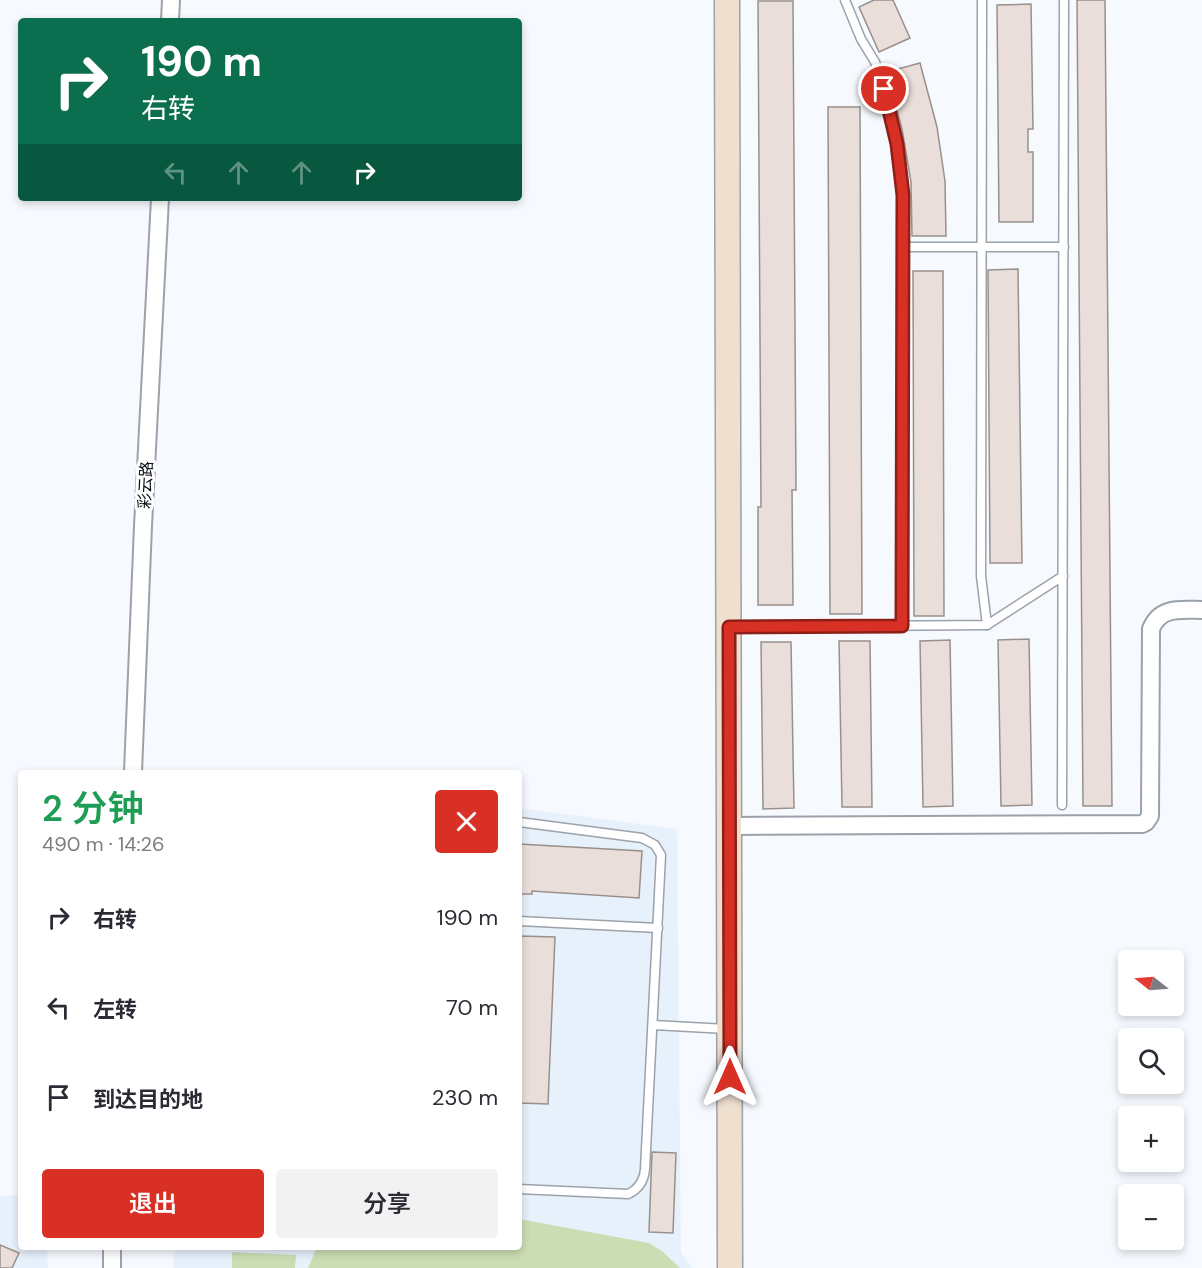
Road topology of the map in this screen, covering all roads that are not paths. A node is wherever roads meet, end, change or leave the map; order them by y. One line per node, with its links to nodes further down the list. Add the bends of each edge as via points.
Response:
1 (171, 0): 6 (street)
2 (727, 0): 15 (street)
3 (845, 0): 8 (lane, via 875,62 891,116 901,169)
4 (982, 0): 9 (lane)
5 (1064, 0): 10 (lane)
6 (170, 18)
7 (160, 201): 16 (street, 彩云路)
8 (903, 247): 9 (lane); 14 (lane)
9 (981, 247): 10 (lane); 13 (lane, via 981,576)
10 (1064, 247): 11 (lane)
11 (1063, 576): 13 (lane); 17 (lane)
12 (1202, 610): 19 (street, via 1167,612 1156,619 1151,629 1150,816 1142,824)
13 (987, 625): 14 (lane)
14 (902, 626): 15 (lane)
15 (729, 627): 19 (street)
16 (133, 770)
17 (1062, 805)
18 (522, 822): 21 (lane, via 642,838 655,845 661,855)
19 (729, 826): 23 (street)
20 (522, 921): 21 (lane)
21 (658, 928): 22 (lane)
22 (653, 1024): 23 (lane); 24 (lane, via 645,1170 639,1187 628,1194)
23 (730, 1029): 27 (street)
24 (522, 1189)
25 (112, 1250): 26 (street)
26 (112, 1268)
27 (730, 1268)

